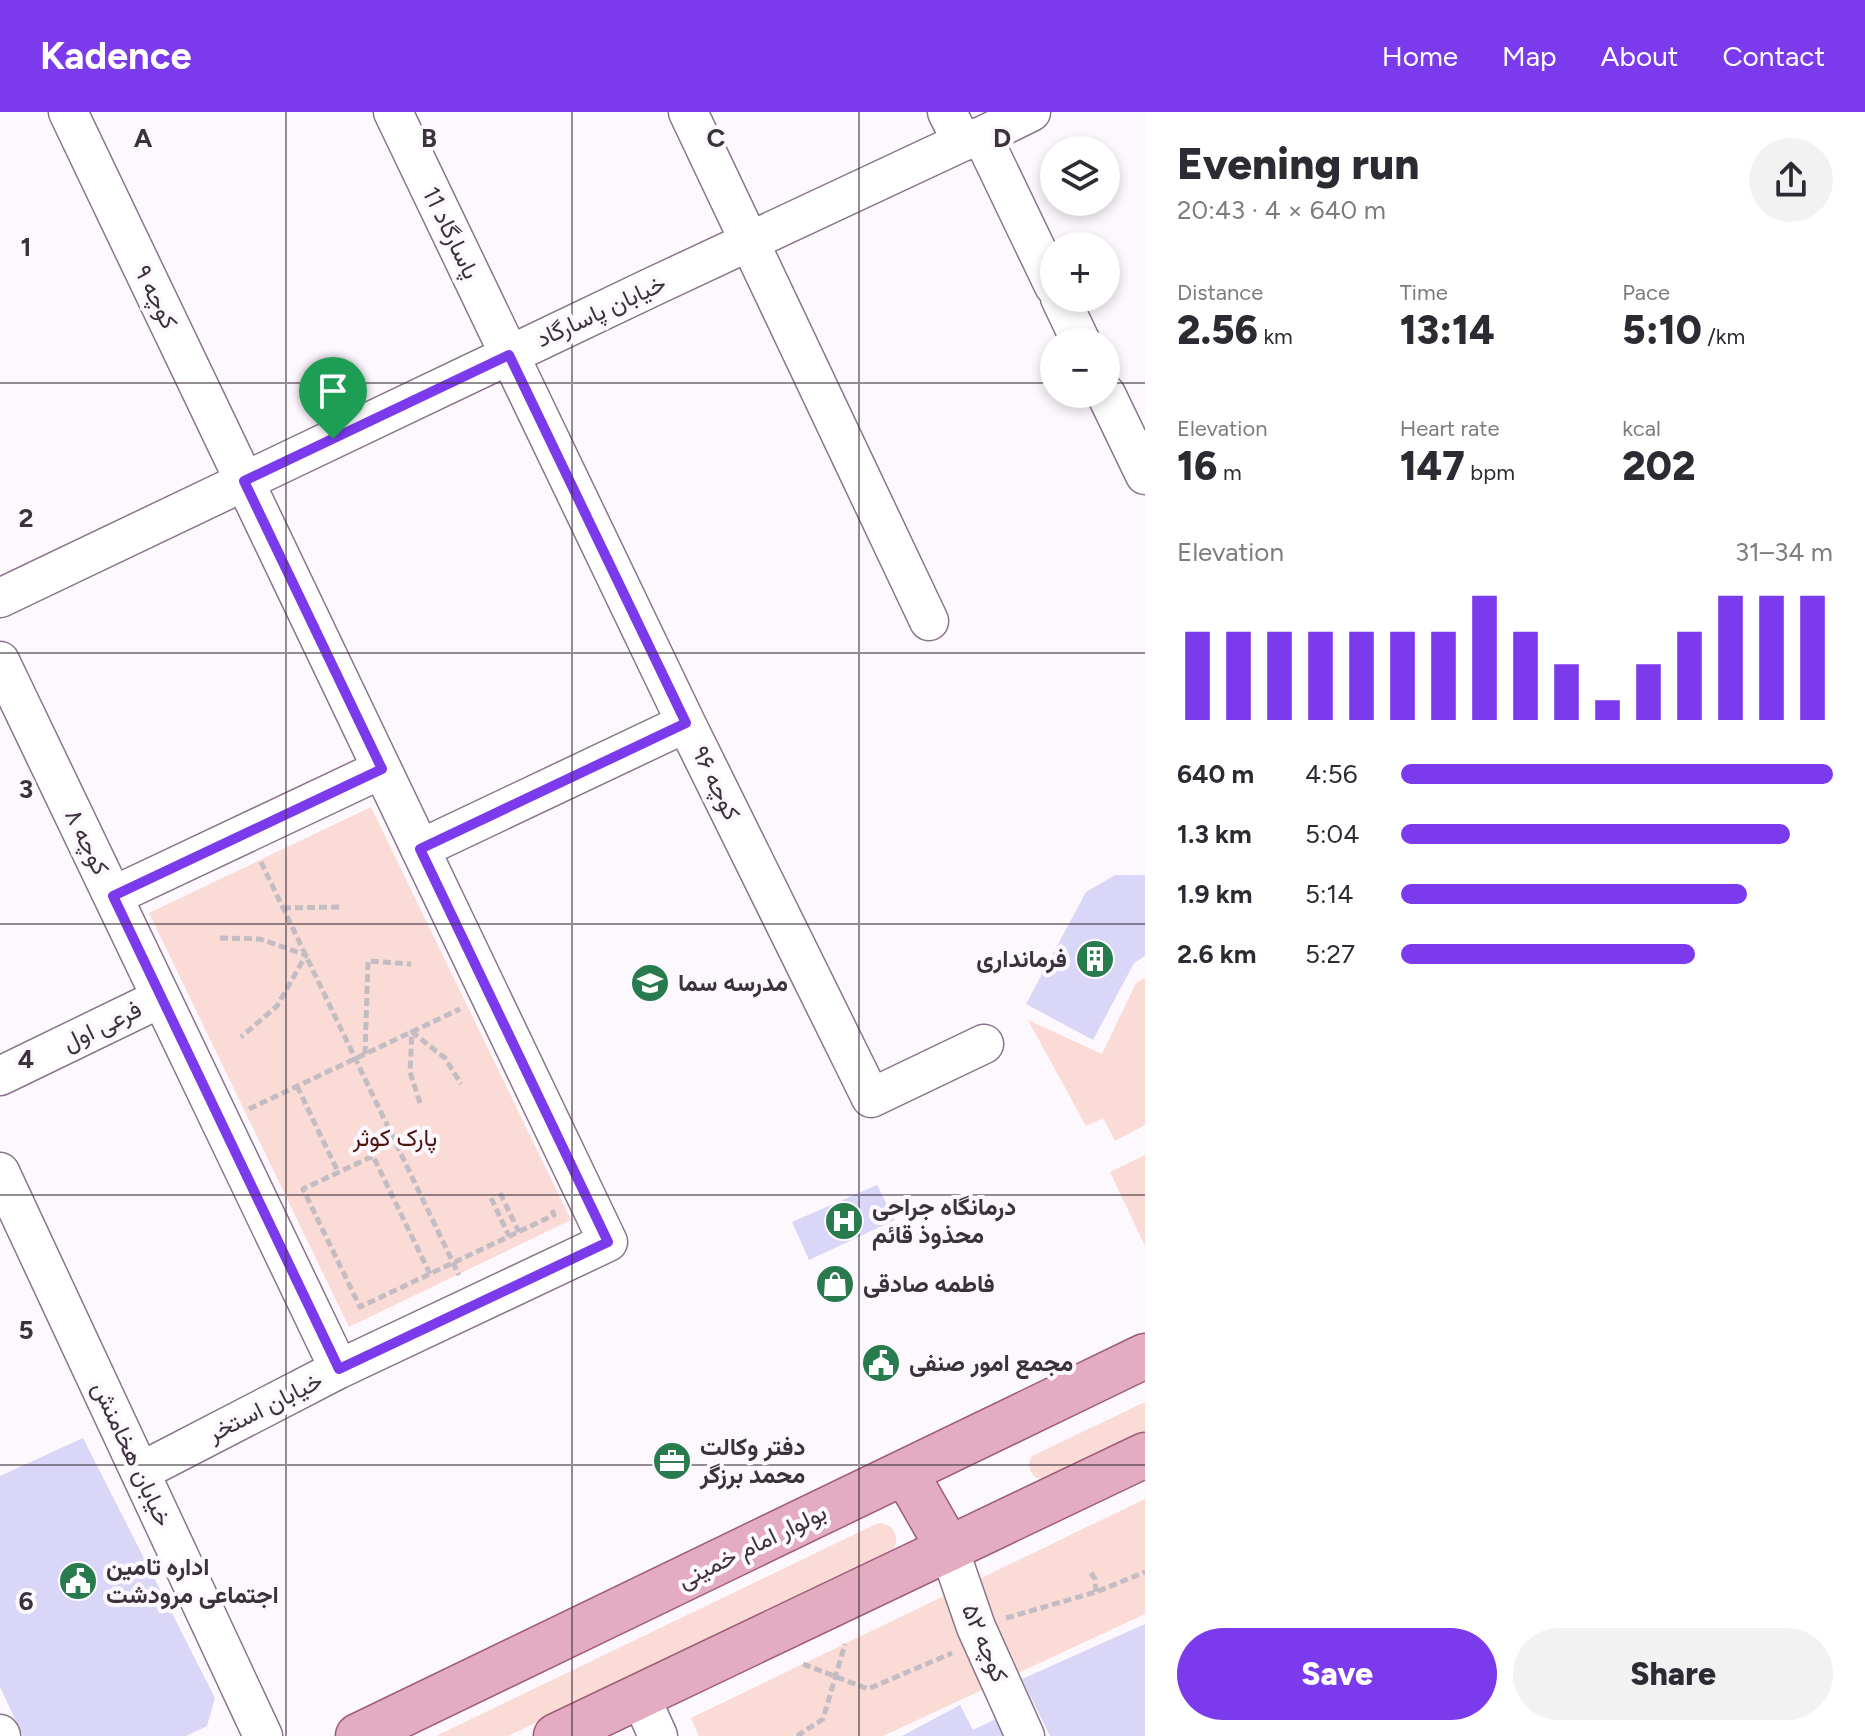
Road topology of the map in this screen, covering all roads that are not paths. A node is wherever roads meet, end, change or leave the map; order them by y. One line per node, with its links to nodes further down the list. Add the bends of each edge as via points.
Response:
1 (68, 112): 11 (street, کوچه ۹)
2 (393, 112): 8 (street, پاسارگاد 11)
3 (688, 112): 6 (street)
4 (1031, 112): 5 (street, خیابان پاسارگاد)
5 (964, 130): 6 (street, خیابان پاسارگاد); 7 (street)
6 (749, 242): 8 (street, خیابان پاسارگاد); 13 (street)
7 (1040, 262)
8 (509, 355): 11 (street, خیابان پاسارگاد); 15 (street, کوچه ۹۶)
9 (1113, 408): 10 (street)
10 (1145, 475)
11 (244, 481): 12 (street, خیابان پاسارگاد); 16 (street, کوچه ۹)
12 (0, 598)
13 (929, 621)
14 (0, 661): 18 (street, کوچه ۸)
15 (686, 723): 17 (street); 20 (street, کوچه ۹۶, via 871,1098)
16 (382, 769): 17 (street, کوچه ۹); 18 (street)
17 (420, 849): 23 (street, کوچه ۹)
18 (113, 896): 19 (street, کوچه ۸)
19 (161, 998): 21 (street, فرعی اول); 25 (street, کوچه ۸)
20 (984, 1044)
21 (0, 1076)
22 (0, 1172): 27 (street, خیابان هخامنش)
23 (608, 1242): 25 (street, خیابان استخر)
24 (1145, 1356): 28 (main road, بولوار امام خمینی)
25 (339, 1369): 27 (street, خیابان استخر)
26 (1145, 1455): 29 (main road)
27 (140, 1472): 32 (street, خیابان هخامنش)
28 (905, 1472): 29 (main road); 31 (main road, بولوار امام خمینی)
29 (949, 1549): 30 (main road); 35 (street, کوچه ۵۲, via 979,1634)
30 (640, 1696): 33 (main road); 34 (street)
31 (362, 1735)
32 (263, 1736)
33 (556, 1736)
34 (658, 1736)
35 (1025, 1736)

